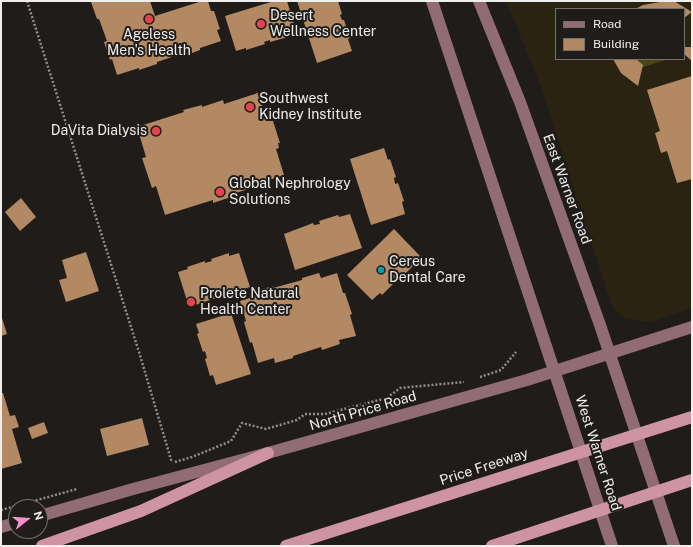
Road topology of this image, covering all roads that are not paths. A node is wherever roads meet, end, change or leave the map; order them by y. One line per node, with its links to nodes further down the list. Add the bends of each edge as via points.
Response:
1 (432, 1): 5 (main road)
2 (479, 1): 4 (main road, East Warner Road, via 520,102)
3 (692, 327): 4 (main road, North Price Road)
4 (610, 354): 5 (main road, North Price Road); 14 (main road, East Warner Road)
5 (555, 370): 7 (main road, North Price Road, via 528,380); 13 (main road, West Warner Road)
6 (692, 417): 11 (highway, Price Freeway)
7 (268, 453): 9 (main road, North Price Road); 10 (highway, via 141,510)
8 (692, 480): 12 (highway)
9 (48, 514)
10 (42, 546)
11 (286, 546)
12 (492, 546)
13 (612, 546)
14 (674, 546)

